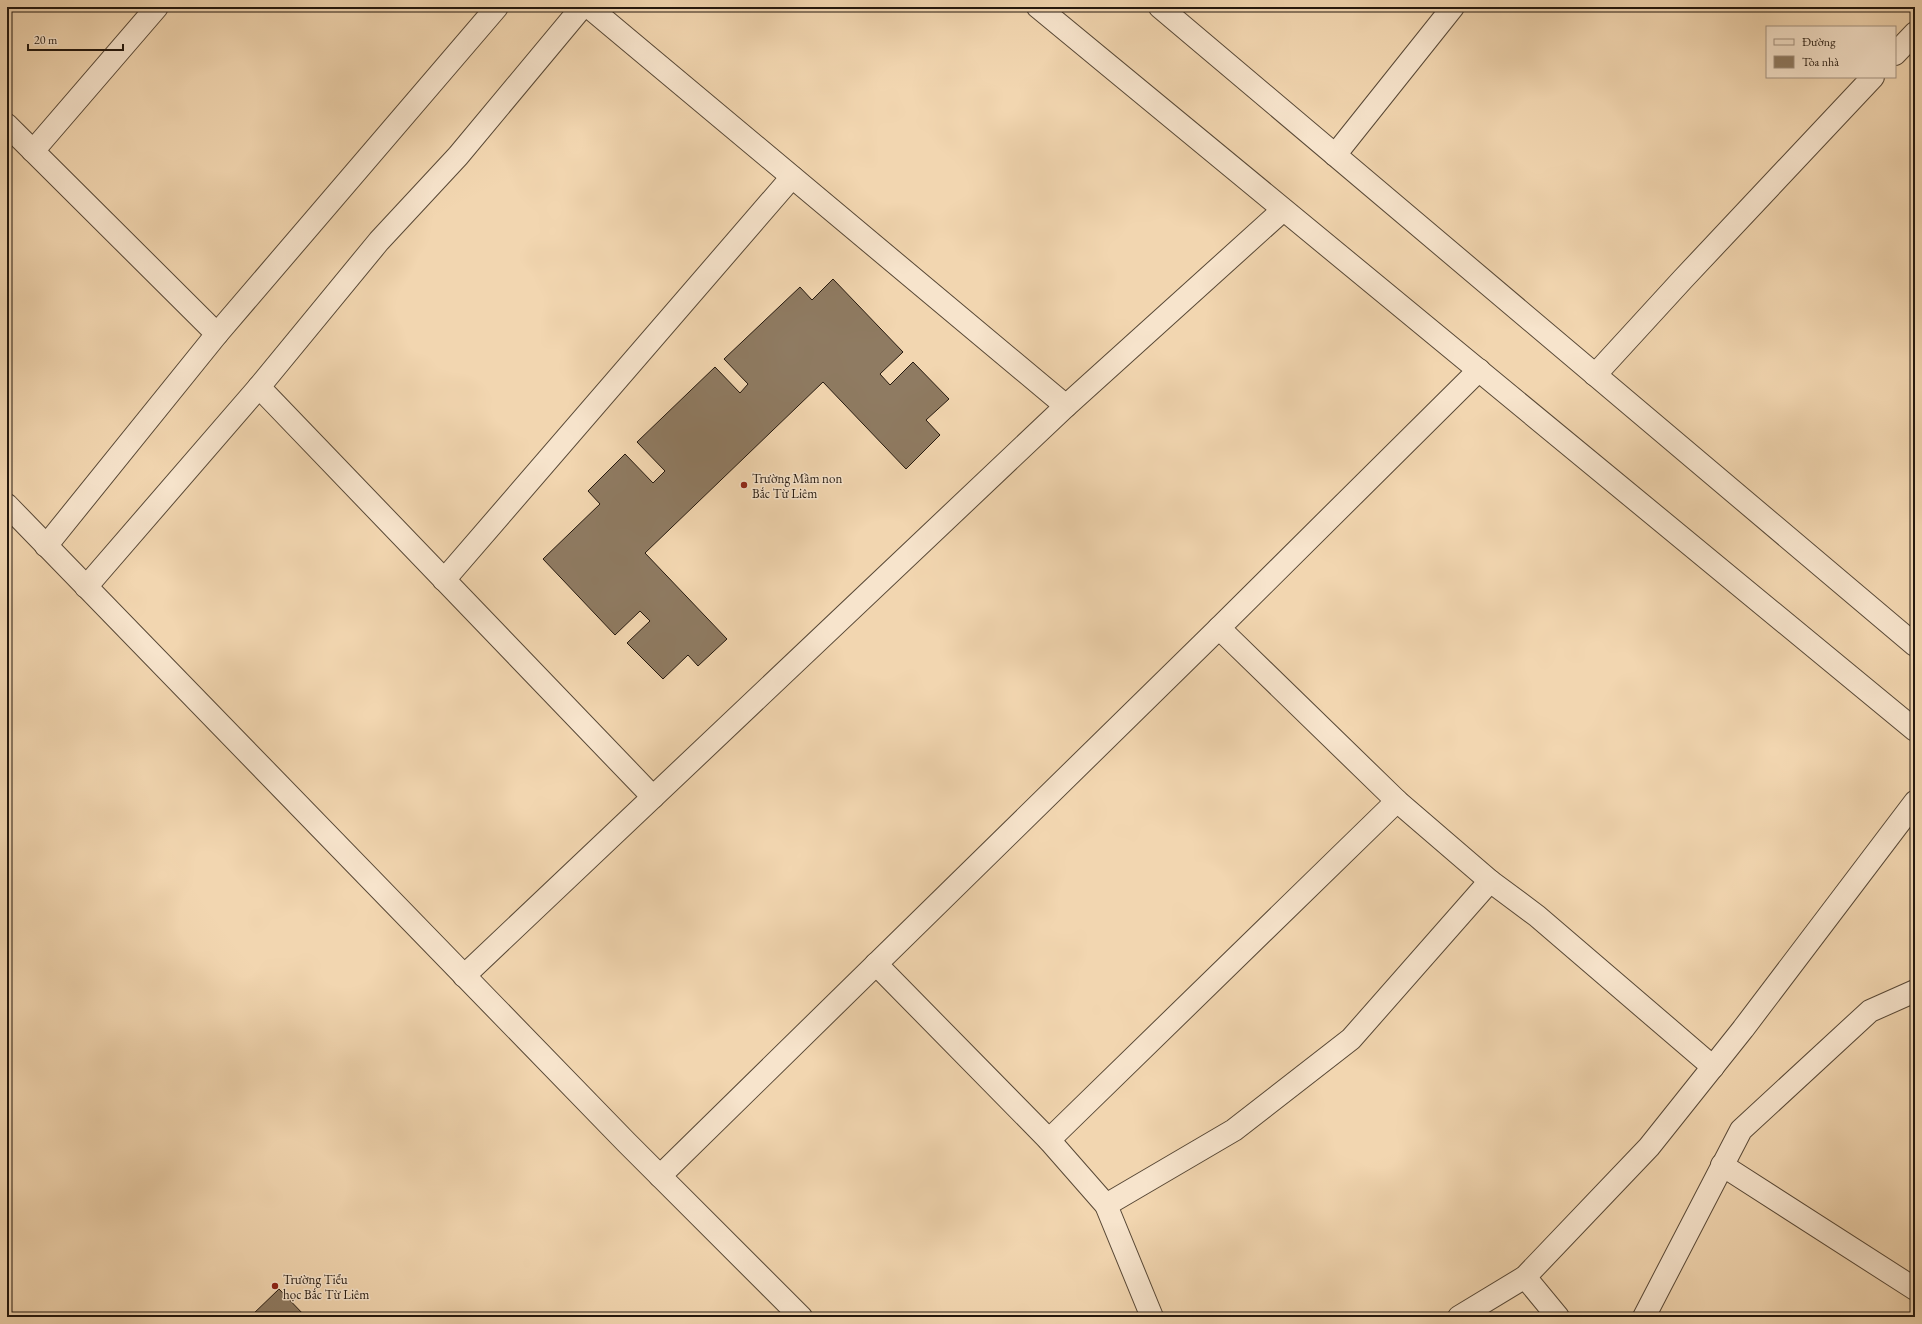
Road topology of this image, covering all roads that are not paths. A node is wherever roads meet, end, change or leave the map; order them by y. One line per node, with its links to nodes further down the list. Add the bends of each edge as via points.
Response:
1 (157, 7): 12 (street)
2 (497, 7): 16 (street)
3 (582, 7): 19 (street, via 458,156 379,241)
4 (589, 7): 14 (street)
5 (1038, 7): 15 (street)
6 (1160, 7): 13 (street)
7 (1453, 7): 13 (street)
8 (1915, 33): 9 (street)
9 (1896, 53)
10 (1872, 78): 18 (street)
11 (7, 125): 12 (street)
12 (33, 151): 16 (street)
13 (1335, 155): 18 (street)
14 (792, 177): 20 (street); 23 (street)
15 (1283, 210): 17 (street); 20 (street)
16 (217, 334): 22 (street)
17 (1478, 370): 25 (street); 27 (street)
18 (1595, 375): 26 (street)
19 (259, 387): 23 (street); 24 (street)
20 (1066, 406): 28 (street)
21 (7, 505): 22 (street)
22 (46, 546): 24 (street)
23 (444, 580): 28 (street)
24 (86, 587): 33 (street)
25 (1219, 628): 29 (street); 32 (street)
26 (1915, 645)
27 (1915, 730)
28 (653, 797): 33 (street)
29 (1397, 800): 31 (street); 36 (street)
30 (1915, 802): 35 (street)
31 (1490, 881): 35 (street, via 1537,916); 39 (street, via 1351,1039 1234,1130)
32 (876, 964): 36 (street); 38 (street)
33 (464, 976): 38 (street)
34 (1915, 991): 37 (street, via 1870,1011 1741,1130)
35 (1713, 1067): 40 (street, via 1649,1147)
36 (1049, 1140): 39 (street)
37 (1722, 1165): 41 (street); 46 (street)
38 (660, 1176): 42 (street)
39 (1106, 1205): 43 (street)
40 (1526, 1277): 44 (street); 45 (street)
41 (1915, 1289)
42 (801, 1317)
43 (1152, 1317)
44 (1459, 1317)
45 (1558, 1317)
46 (1644, 1317)

